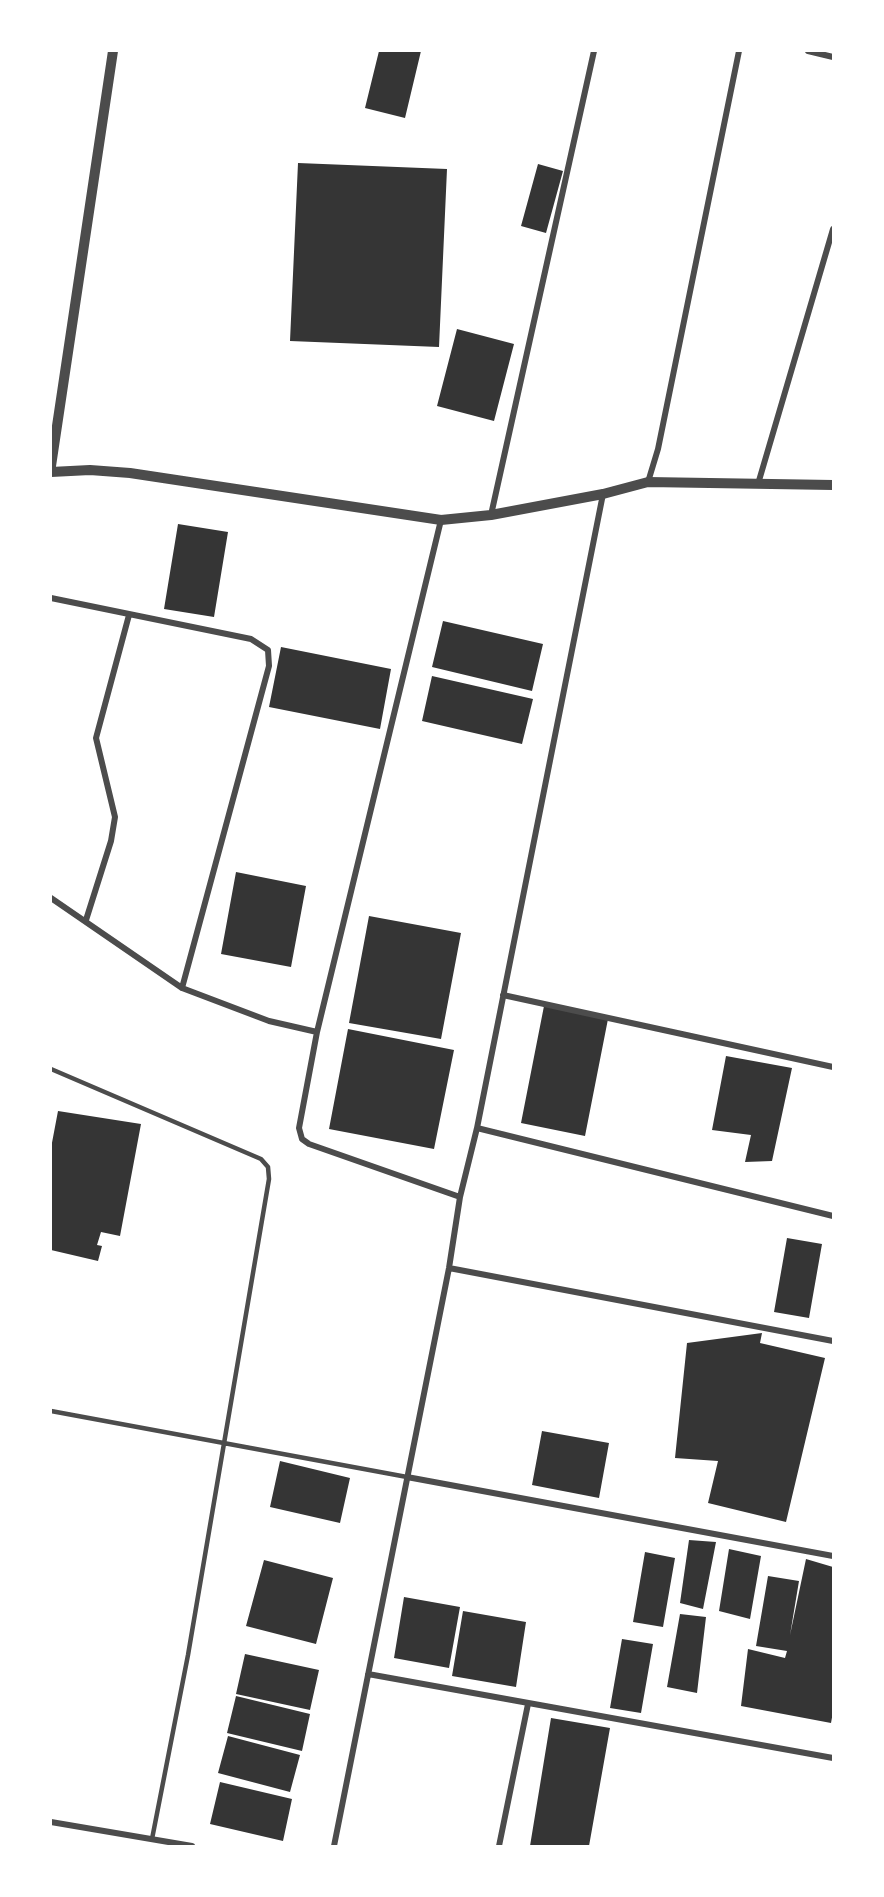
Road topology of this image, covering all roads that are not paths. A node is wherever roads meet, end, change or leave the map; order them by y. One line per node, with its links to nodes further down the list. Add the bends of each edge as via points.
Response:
1 (113, 51): 7 (street)
2 (594, 51): 13 (street)
3 (740, 51): 9 (street)
4 (808, 51): 5 (street)
5 (833, 57)
6 (833, 229): 10 (street)
7 (51, 466)
8 (51, 472): 14 (street, via 130,473)
9 (648, 482): 10 (street); 12 (street)
10 (759, 484): 11 (street)
11 (833, 485)
12 (603, 494): 13 (street); 20 (street)
13 (491, 515): 14 (street)
14 (441, 520): 21 (street)
15 (51, 598): 16 (street)
16 (129, 615): 18 (street, via 96,738 115,817); 19 (street, via 251,639 268,650 269,666)
17 (51, 898): 18 (street)
18 (86, 920): 19 (street)
19 (182, 988): 21 (street, via 269,1021)
20 (503, 995): 22 (street); 24 (street)
21 (317, 1032): 25 (street, via 299,1128 302,1139)
22 (833, 1067)
23 (51, 1069): 30 (lane, via 261,1159 268,1167)
24 (477, 1128): 25 (street); 26 (street)
25 (460, 1197): 27 (street)
26 (833, 1216)
27 (449, 1268): 28 (street); 31 (street)
28 (833, 1341)
29 (51, 1411): 30 (lane)
30 (222, 1443): 31 (lane); 37 (lane, via 188,1655)
31 (407, 1477): 32 (street); 33 (street)
32 (833, 1556)
33 (368, 1674): 34 (street); 39 (street)
34 (528, 1704): 35 (street); 40 (street)
35 (833, 1758)
36 (51, 1822): 37 (street)
37 (152, 1843): 38 (street)
38 (192, 1846)
39 (334, 1846)
40 (499, 1846)

